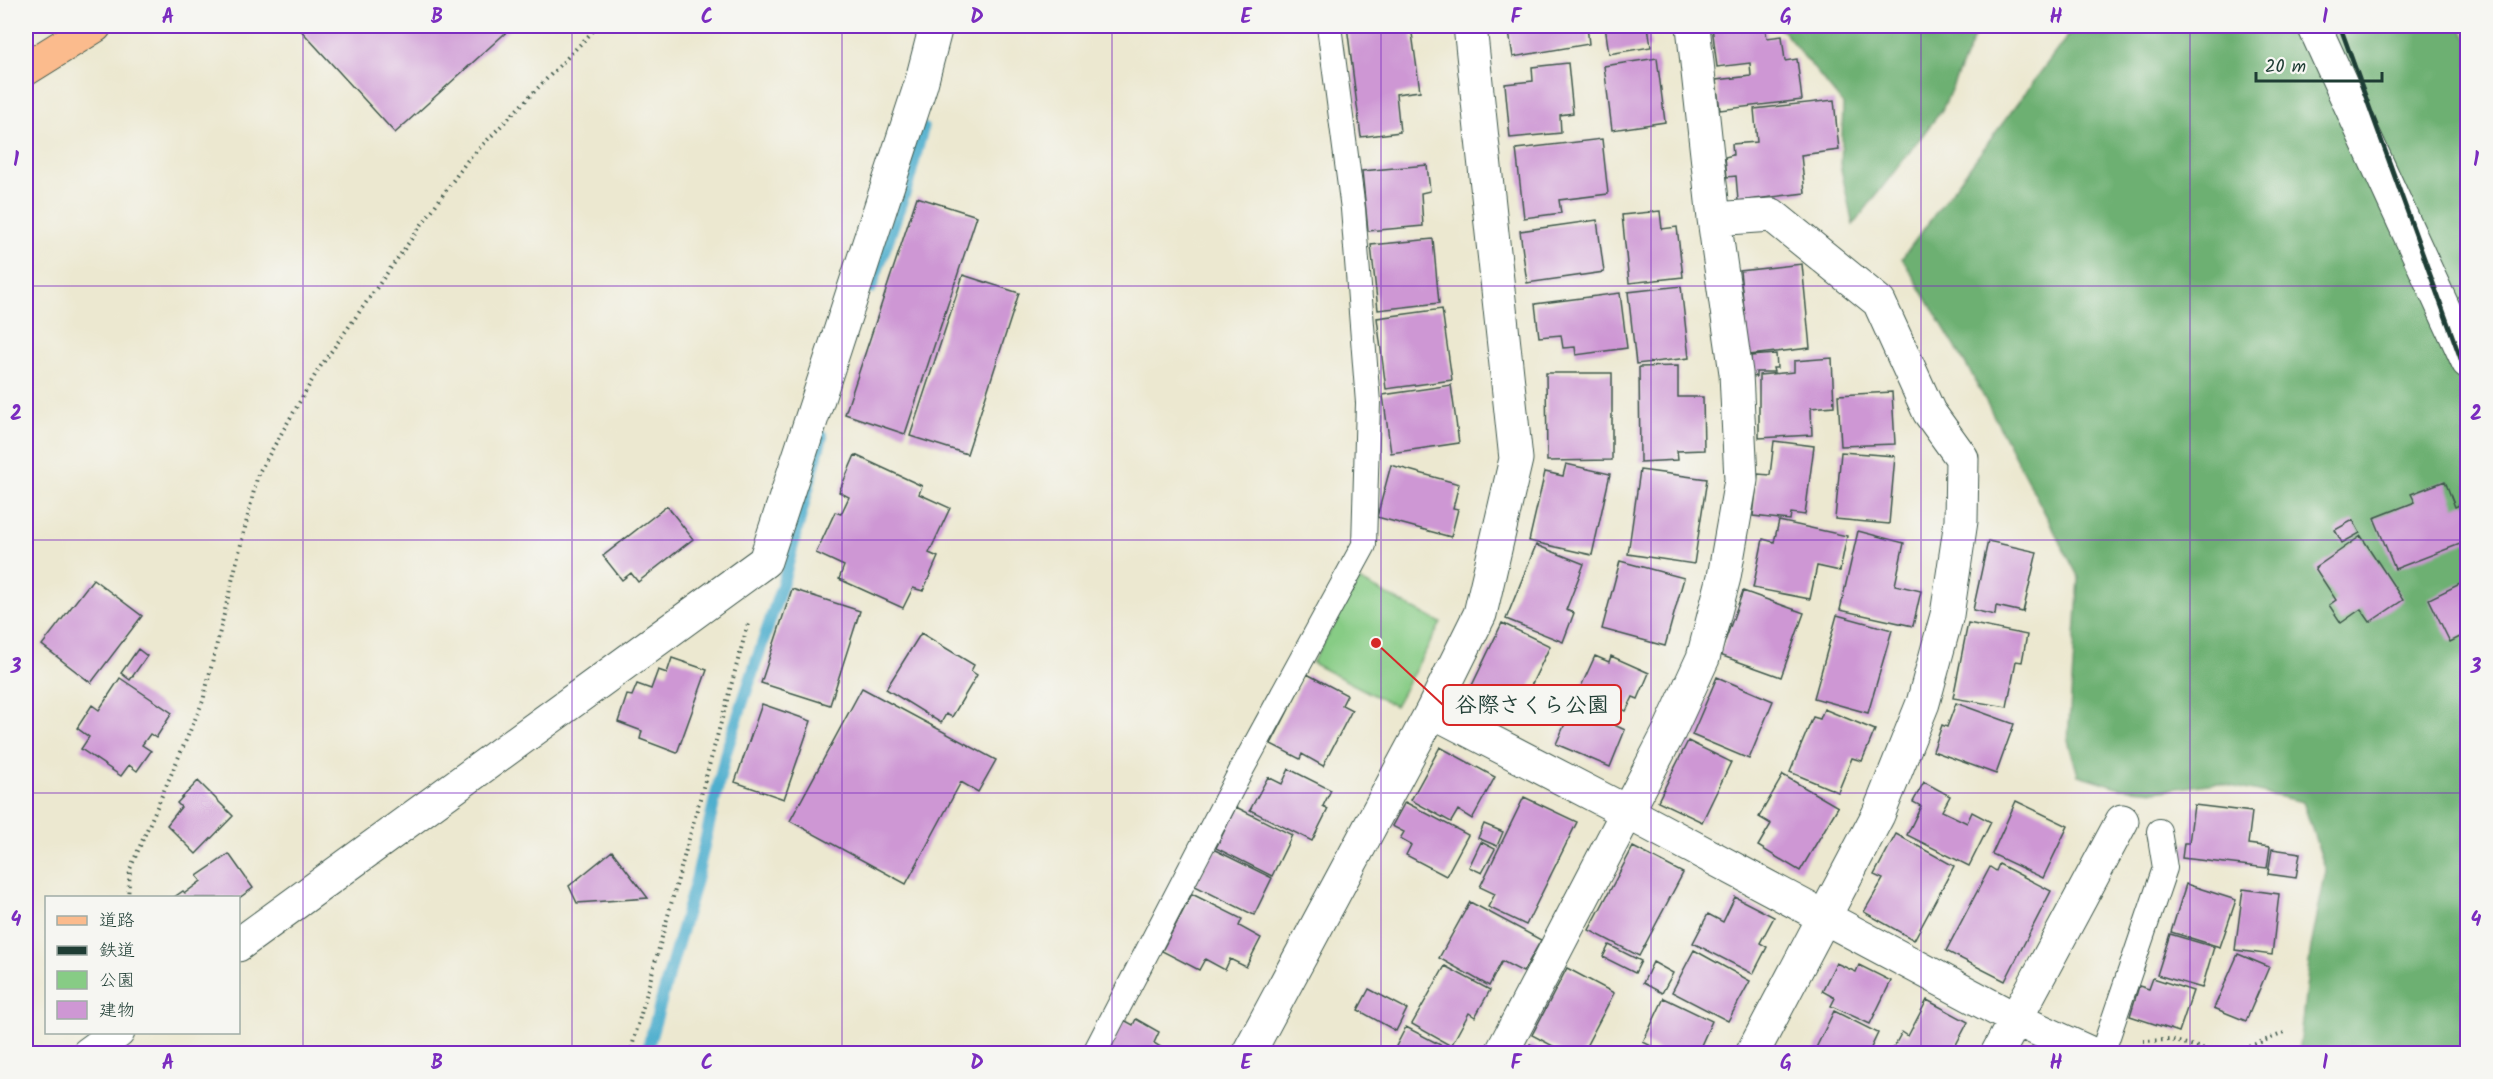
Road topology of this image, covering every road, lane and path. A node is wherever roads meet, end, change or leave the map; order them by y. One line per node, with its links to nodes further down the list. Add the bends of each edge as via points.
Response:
1 (95, 26): 8 (main road)
2 (598, 26): 16 (path, via 467,160 318,370 258,474 202,701 130,869)
3 (936, 26): 18 (street, via 921,84 765,561)
4 (1329, 26): 25 (lane, via 1353,209 1368,403 1364,546)
5 (1470, 26): 12 (street, via 1516,459 1480,614)
6 (1693, 26): 9 (street)
7 (2314, 26): 10 (street)
8 (26, 69)
9 (1714, 219): 13 (street, via 1736,373 1741,480 1724,577 1702,658); 17 (street, via 1772,215 1879,302 1929,412 1962,458 1961,521 1947,615 1923,703 1878,815)
10 (2468, 362)
11 (750, 618): 24 (path)
12 (1432, 711): 13 (street); 26 (street)
13 (1628, 812): 17 (street); 27 (street)
14 (2122, 821): 19 (street)
15 (2159, 831): 22 (lane, via 2165,868)
16 (128, 896)
17 (1824, 917): 19 (street); 28 (street)
18 (240, 944)
19 (2015, 1019): 22 (street); 29 (street)
20 (2287, 1032): 22 (path, via 2237,1050 2213,1051 2171,1040)
21 (115, 1034): 23 (street)
22 (2100, 1050)
23 (88, 1053)
24 (630, 1053)
25 (1094, 1053)
26 (1248, 1053)
27 (1501, 1053)
28 (1752, 1053)
29 (1997, 1053)

